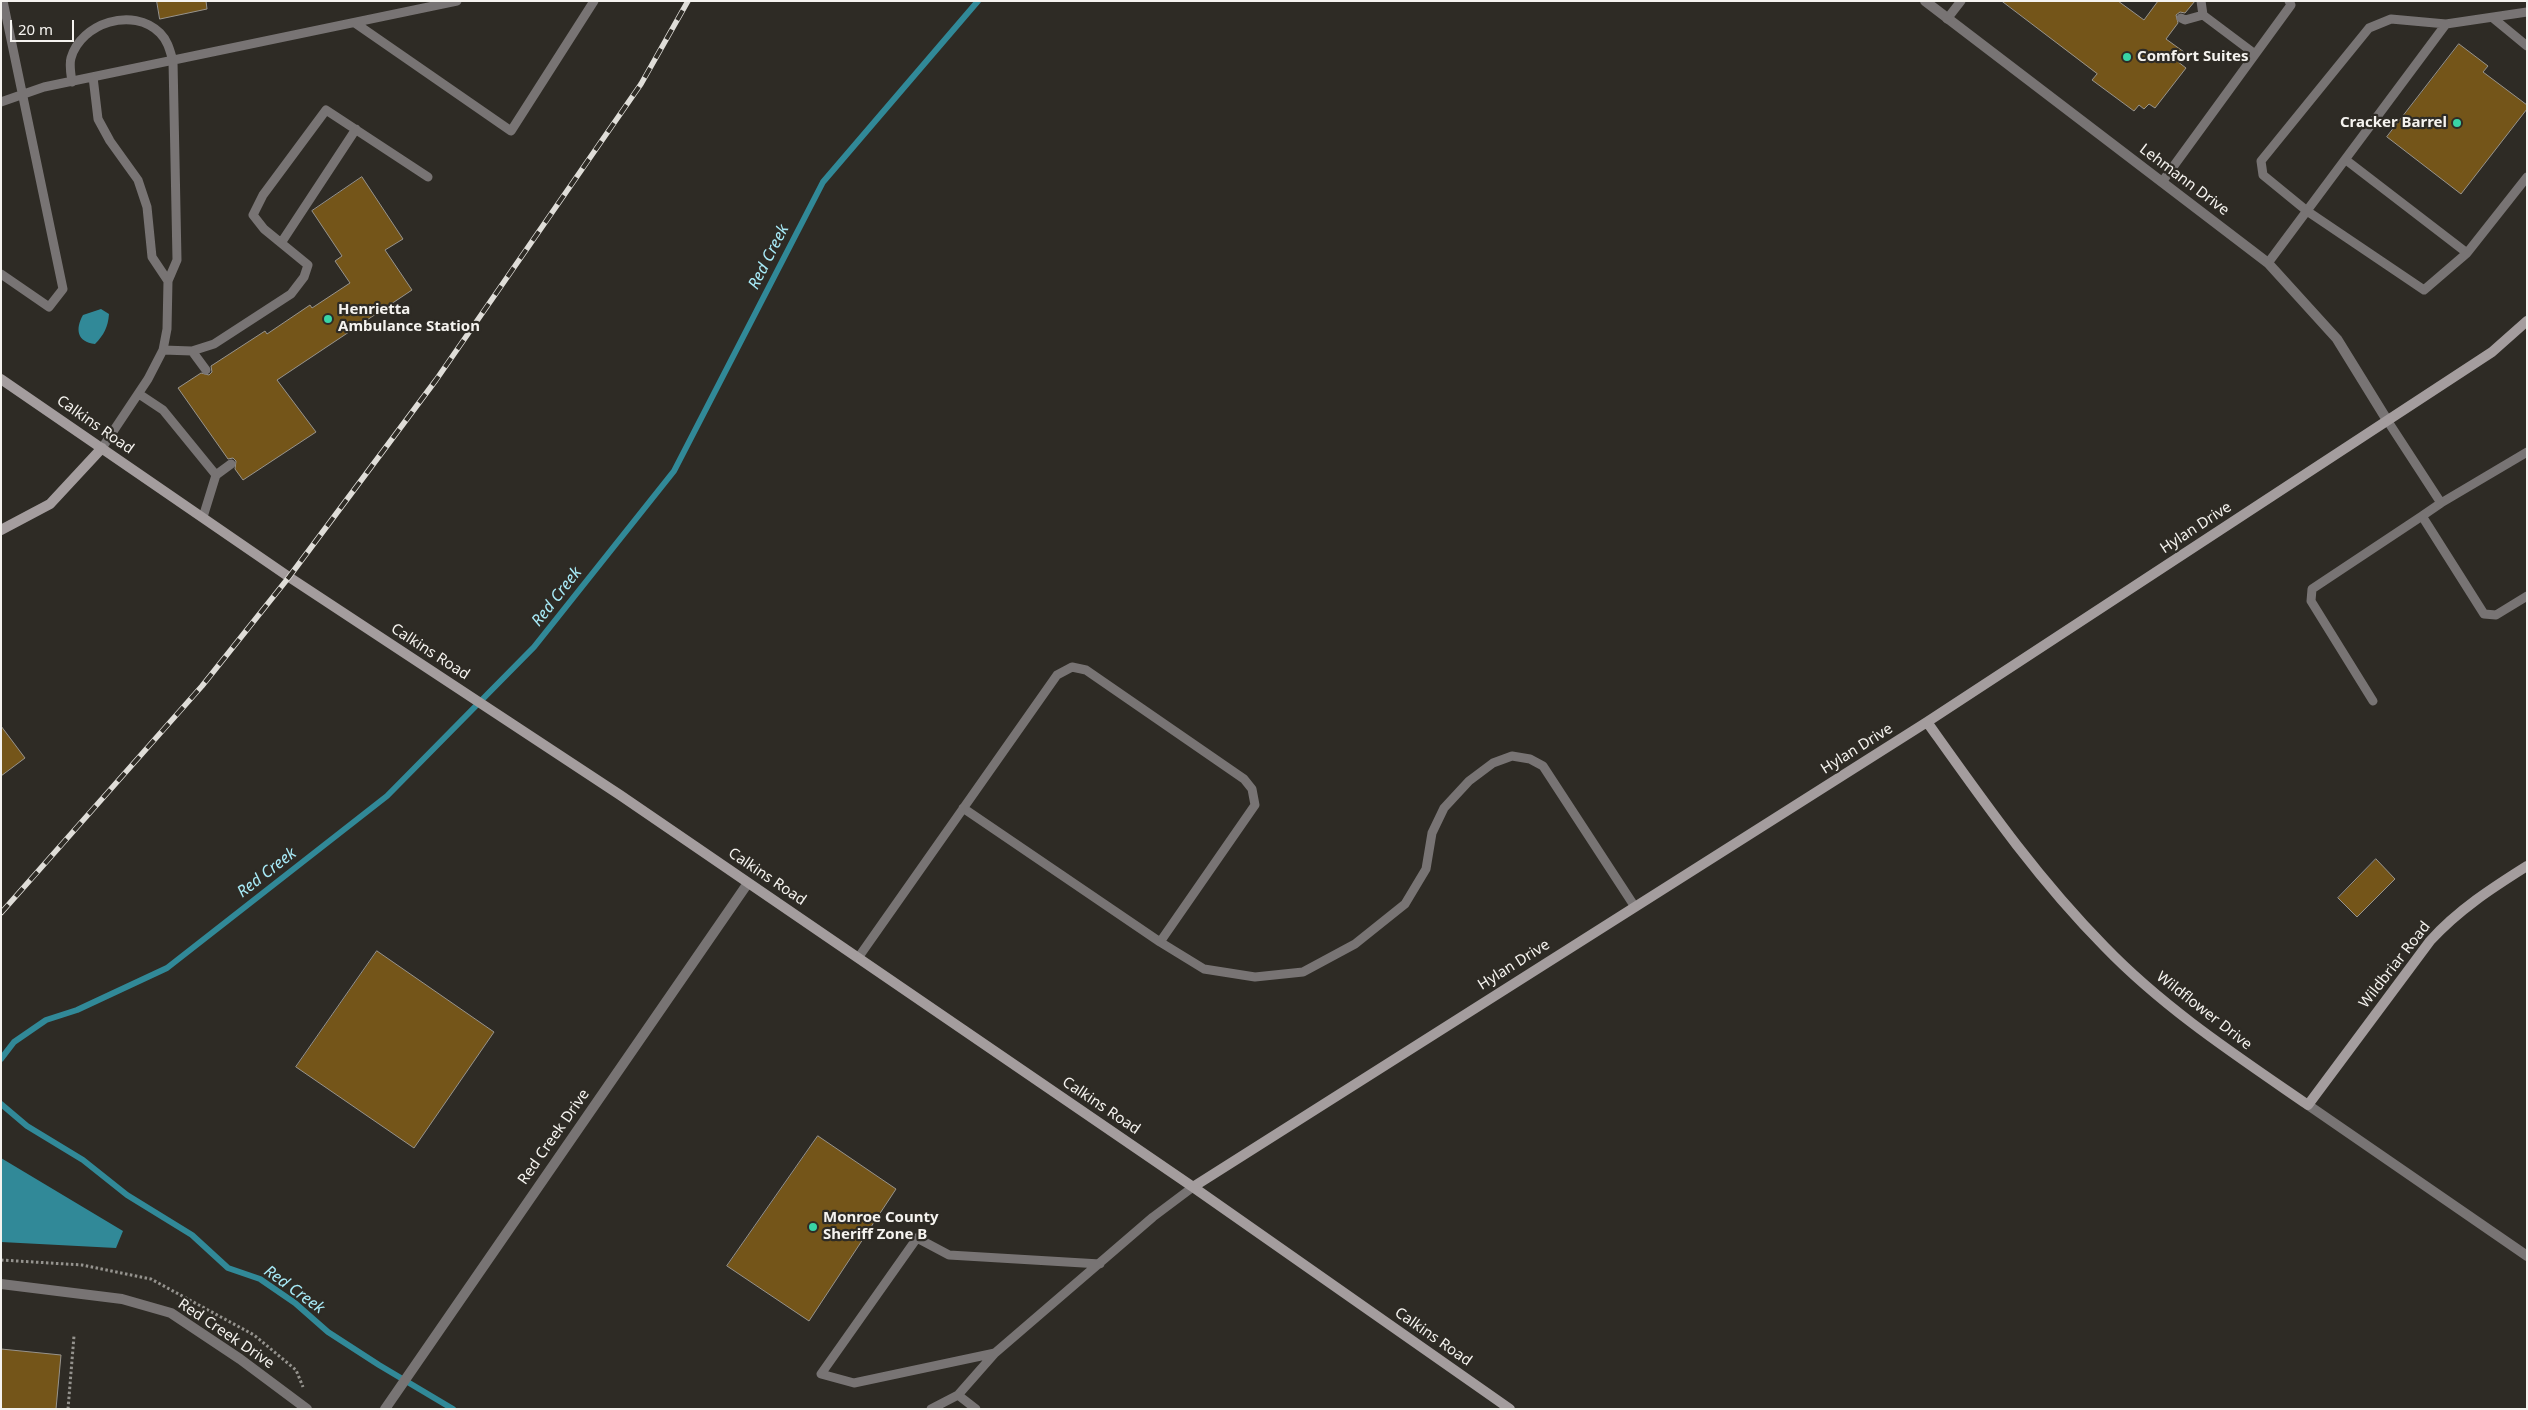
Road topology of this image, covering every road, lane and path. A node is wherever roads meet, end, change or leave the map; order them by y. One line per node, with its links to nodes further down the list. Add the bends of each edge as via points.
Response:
1 (3, 1): 20 (lane)
2 (457, 1): 13 (lane)
3 (594, 1): 13 (lane, via 511,131)
4 (1925, 1): 12 (street, Lehmann Drive)
5 (1961, 1): 12 (lane)
6 (2201, 1): 9 (lane)
7 (2289, 1): 16 (lane, via 2291,5)
8 (2527, 12): 11 (lane)
9 (2203, 15): 10 (lane); 16 (lane)
10 (2182, 18)
11 (2493, 18): 14 (lane); 15 (lane)
12 (1948, 19): 26 (street, Lehmann Drive)
13 (354, 23): 17 (lane)
14 (2446, 24): 23 (lane); 27 (lane, via 2391,19 2369,28 2261,161 2263,175)
15 (2527, 46)
16 (2255, 54): 26 (lane)
17 (172, 61): 18 (lane); 19 (lane, via 167,41 152,26 135,21 106,22 94,27 78,42 71,59); 32 (lane, via 177,260)
18 (93, 77): 19 (lane); 32 (lane, via 98,119 110,142 138,180 147,208 152,258)
19 (72, 82): 20 (lane)
20 (24, 94): 21 (lane); 31 (lane, via 63,289 49,307)
21 (1, 102)
22 (356, 129): 24 (lane); 28 (lane); 28 (lane, via 326,110 263,195 253,215)
23 (2346, 160): 27 (lane); 29 (lane)
24 (428, 177)
25 (2527, 177): 29 (lane)
26 (2162, 182): 30 (street, Lehmann Drive)
27 (2307, 211): 29 (lane, via 2424,290); 30 (lane)
28 (281, 243): 35 (lane, via 308,265 304,277 291,294 214,344)
29 (2467, 253)
30 (2268, 263): 39 (street, Lehmann Drive, via 2337,339)
31 (1, 274)
32 (168, 281): 34 (lane)
33 (2527, 321): 39 (main road, Hylan Drive, via 2492,352)
34 (164, 350): 35 (lane); 38 (lane)
35 (192, 350): 36 (lane)
36 (206, 370)
37 (1, 379): 40 (main road, Calkins Road)
38 (139, 394): 40 (lane); 43 (lane, via 163,410)
39 (2387, 420): 44 (lane); 50 (main road, Hylan Drive)
40 (102, 448): 46 (main road, Calkins Road); 47 (main road, via 50,504)
41 (2527, 452): 44 (lane)
42 (232, 464): 43 (lane)
43 (216, 475): 46 (lane)
44 (2441, 503): 45 (lane)
45 (2422, 516): 48 (lane, via 2484,614 2496,614); 49 (lane, via 2312,589 2311,601)
46 (202, 517): 53 (main road, Calkins Road)
47 (1, 530)
48 (2527, 596)
49 (2373, 701)
50 (1927, 722): 54 (main road, Hylan Drive); 57 (main road, Wildflower Drive, via 2018,850 2106,948 2187,1019)
51 (963, 808): 55 (lane); 55 (lane, via 1057,674 1072,667 1086,670 1244,779 1252,789 1255,805); 56 (lane)
52 (2527, 866): 57 (main road, Wildbriar Road, via 2482,894 2448,921)
53 (748, 883): 56 (main road, Calkins Road); 67 (street, Red Creek Drive)
54 (1635, 906): 55 (lane, via 1543,766 1530,759 1512,756 1493,762 1469,781 1444,808 1432,833 1426,868 1405,904 1355,944 1303,972 1255,977 1204,969); 58 (main road, Hylan Drive)
55 (1160, 942)
56 (858, 958): 58 (main road, Calkins Road)
57 (2308, 1105): 59 (street, Wildflower Drive)
58 (1192, 1187): 60 (lane); 70 (main road, Calkins Road)
59 (2527, 1256)
60 (1100, 1264): 63 (lane); 63 (lane, via 949,1255 917,1238 820,1374 854,1383)
61 (1, 1284): 66 (street, Red Creek Drive, via 122,1299 171,1313)
62 (74, 1336): 65 (path)
63 (995, 1353): 64 (lane)
64 (958, 1396): 68 (lane); 69 (lane)
65 (68, 1409)
66 (307, 1409)
67 (385, 1409)
68 (931, 1409)
69 (976, 1409)
70 (1510, 1409)

